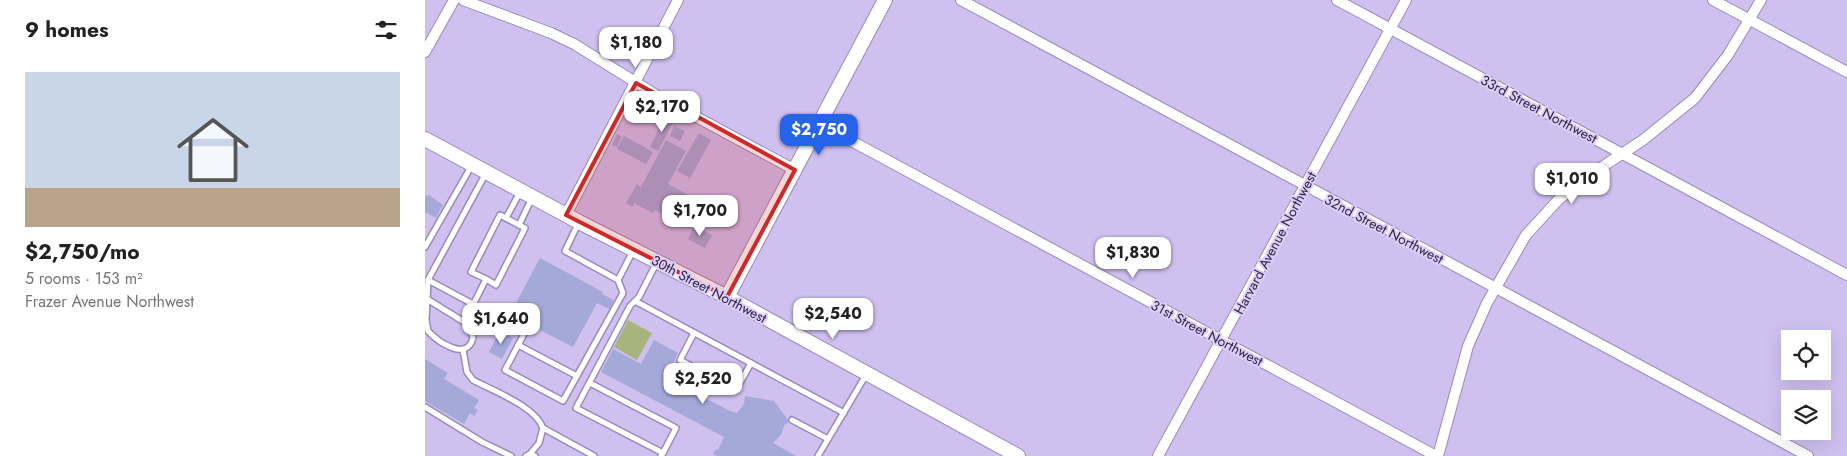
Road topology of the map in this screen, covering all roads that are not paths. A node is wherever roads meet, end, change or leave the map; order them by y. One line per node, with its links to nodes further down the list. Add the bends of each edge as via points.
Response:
1 (454, 0): 12 (street)
2 (463, 0): 14 (street, via 551,33)
3 (678, 0): 14 (street)
4 (885, 0): 15 (main road)
5 (961, 0): 21 (street, 32nd Street Northwest)
6 (1337, 0): 11 (street, 33rd Street Northwest)
7 (1406, 0): 11 (street, Harvard Avenue Northwest)
8 (1713, 0): 10 (street)
9 (1761, 0): 10 (street)
10 (1749, 20): 13 (street); 17 (street, via 1713,77 1695,98 1671,120)
11 (1389, 28): 17 (street, 33rd Street Northwest); 21 (street, Harvard Avenue Northwest)
12 (425, 52)
13 (1847, 72)
14 (636, 83): 19 (street); 24 (street)
15 (820, 124): 19 (main road); 41 (street, 31st Street Northwest)
16 (425, 139): 18 (main road, 30th Street Northwest)
17 (1622, 153): 31 (street, 33rd Street Northwest); 35 (street, via 1575,186 1539,218)
18 (473, 165): 20 (main road, 30th Street Northwest); 28 (lane)
19 (795, 170): 36 (main road)
20 (487, 172): 22 (main road, 30th Street Northwest); 32 (lane)
21 (1305, 186): 35 (street, 32nd Street Northwest); 41 (street, Harvard Avenue Northwest)
22 (520, 190): 23 (main road, 30th Street Northwest); 25 (lane)
23 (533, 198): 24 (main road, 30th Street Northwest); 27 (lane)
24 (566, 215): 26 (main road, 30th Street Northwest)
25 (506, 218): 27 (lane); 33 (lane, via 500,215 471,272)
26 (579, 222): 29 (main road, 30th Street Northwest); 34 (lane, via 565,251)
27 (519, 225): 33 (lane, via 525,228 496,284)
28 (425, 247)
29 (633, 250): 30 (main road, 30th Street Northwest); 34 (lane)
30 (657, 262): 36 (main road, 30th Street Northwest); 38 (lane)
31 (1847, 275)
32 (429, 280): 37 (lane); 39 (lane)
33 (486, 280): 39 (lane)
34 (618, 280): 46 (lane, via 623,292)
35 (1495, 288): 60 (street, via 1461,365); 61 (street, 32nd Street Northwest)
36 (727, 297): 45 (main road, 30th Street Northwest)
37 (427, 299): 43 (lane, via 428,330 443,342); 43 (lane, via 469,325 472,341)
38 (635, 301): 40 (lane); 47 (lane)
39 (473, 304): 42 (lane, via 525,332)
40 (694, 333): 44 (lane); 44 (lane, via 680,360 736,390)
41 (1222, 341): 59 (street, Harvard Avenue Northwest); 60 (street, 31st Street Northwest)
42 (518, 344): 46 (lane); 46 (lane, via 505,370 563,401)
43 (463, 350): 51 (lane, via 471,378 529,410)
44 (751, 363): 49 (lane)
45 (866, 375): 49 (lane); 58 (main road, 30th Street Northwest)
46 (577, 376)
47 (590, 383): 54 (lane, via 576,408); 54 (lane, via 676,428)
48 (425, 407): 55 (lane)
49 (844, 413): 52 (lane)
50 (792, 420): 52 (lane)
51 (543, 428): 53 (lane, via 539,443); 56 (lane)
52 (828, 439): 57 (lane)
53 (530, 455)
54 (662, 455)
55 (511, 456)
56 (595, 456)
57 (818, 456)
58 (1019, 456)
59 (1158, 456)
60 (1437, 456)
61 (1808, 456)

